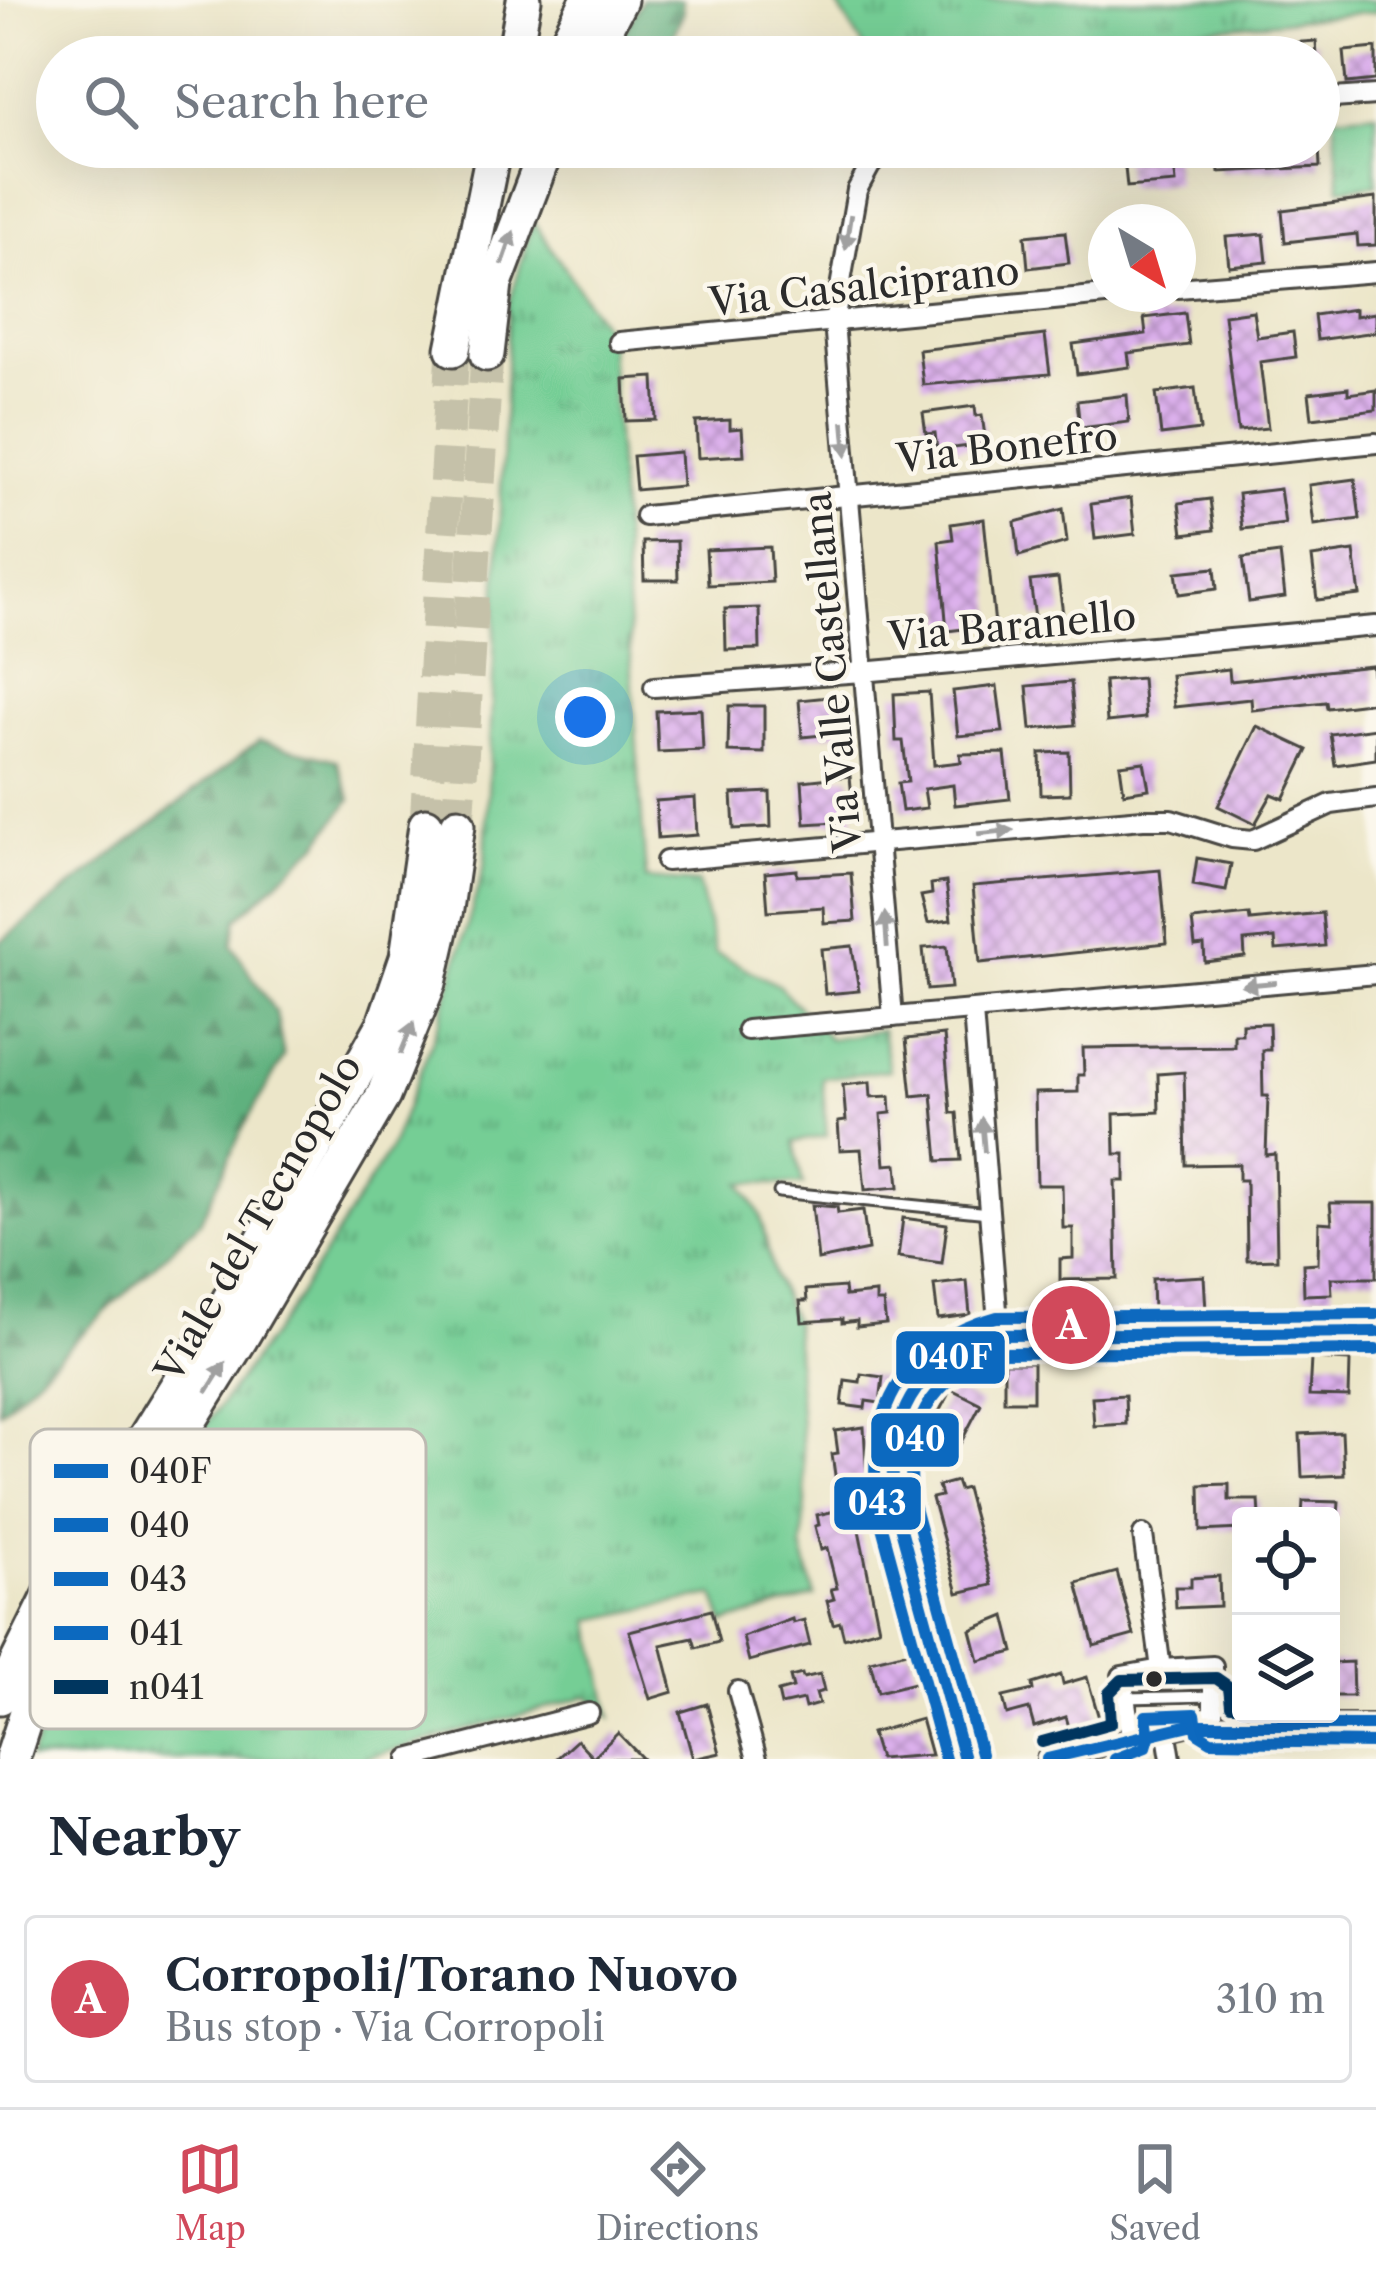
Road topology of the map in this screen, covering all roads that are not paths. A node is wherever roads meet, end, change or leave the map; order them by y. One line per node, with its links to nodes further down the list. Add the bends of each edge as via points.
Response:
1 (524, 0): 4 (highway)
2 (588, 0): 5 (highway)
3 (620, 0): 6 (highway)
4 (518, 36)
5 (570, 36)
6 (601, 36)
7 (1376, 94): 8 (street)
8 (1340, 97)
9 (489, 168): 14 (highway)
10 (510, 168): 14 (highway)
11 (539, 168): 20 (highway, one-way to 11, via 495,284)
12 (872, 168): 17 (street, Via Valle Castellana, one-way to 17, via 857,190)
13 (1376, 272): 15 (street)
14 (464, 281): 19 (highway)
15 (1196, 287)
16 (1088, 297): 17 (street, Via Casalciprano)
17 (834, 322): 18 (street, Via Casalciprano); 22 (street, Via Valle Castellana, one-way to 22)
18 (619, 342)
19 (453, 350)
20 (487, 354)
21 (1376, 443): 22 (street, Via Bonefro)
22 (850, 497): 23 (street, Via Bonefro); 25 (street, Via Valle Castellana)
23 (645, 516)
24 (1376, 626): 25 (street, Via Baranello)
25 (862, 673): 26 (street, Via Baranello); 29 (street, Via Valle Castellana)
26 (654, 687)
27 (1376, 798): 29 (street, one-way to 27, via 1164,818 1253,840 1331,804)
28 (442, 825): 39 (highway, Viale del Tecnopolo, via 384,1024)
29 (880, 844): 30 (street); 33 (street, Via Valle Castellana, one-way to 29)
30 (666, 861)
31 (1376, 974): 32 (street, one-way to 32)
32 (973, 1012): 33 (street); 36 (street, one-way to 32)
33 (893, 1017): 34 (street)
34 (747, 1030)
35 (779, 1192): 36 (lane)
36 (989, 1213): 38 (street)
37 (1376, 1332): 38 (street)
38 (999, 1335): 56 (street, via 962,1348 927,1376 898,1421 889,1458 895,1507)
39 (158, 1429)
40 (1143, 1535): 42 (street)
41 (30, 1649): 45 (highway, Viale del Tecnopolo)
42 (1161, 1669): 44 (street, via 1213,1666); 46 (street, via 1122,1676)
43 (738, 1691): 55 (street)
44 (1213, 1696): 46 (lane); 49 (street)
45 (0, 1697)
46 (1126, 1698): 52 (street)
47 (30, 1703): 53 (highway, Viale del Tecnopolo)
48 (589, 1713): 54 (street)
49 (1213, 1723): 50 (street); 51 (street)
50 (1376, 1725)
51 (1166, 1728): 52 (street); 58 (street)
52 (1131, 1736): 57 (street)
53 (12, 1759)
54 (409, 1759)
55 (758, 1759)
56 (964, 1759)
57 (1047, 1759)
58 (1171, 1759)

